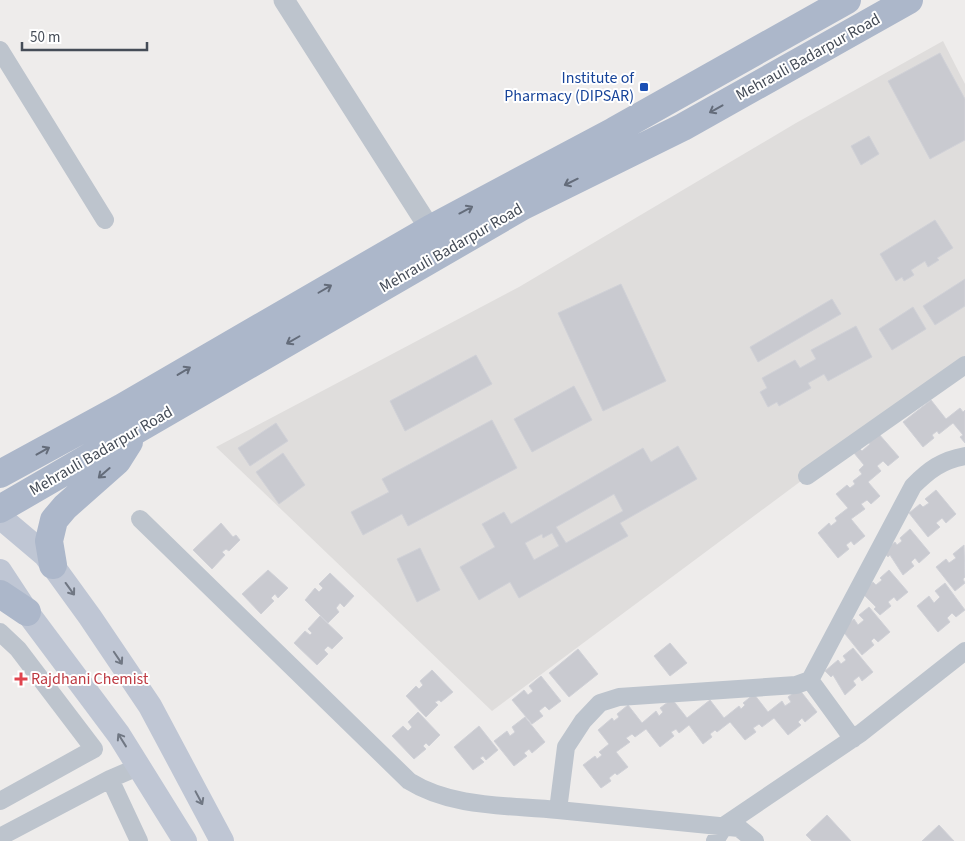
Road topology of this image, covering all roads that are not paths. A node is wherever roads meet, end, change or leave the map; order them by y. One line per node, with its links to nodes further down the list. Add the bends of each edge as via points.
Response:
1 (284, 0): 6 (street)
2 (848, 0): 6 (main road, Mehrauli Badarpur Road, one-way to 2)
3 (909, 0): 8 (main road, Mehrauli Badarpur Road, one-way to 8, via 683,126 514,211)
4 (0, 50): 5 (street)
5 (105, 220)
6 (430, 229): 10 (main road, Mehrauli Badarpur Road, one-way to 6, via 121,408)
7 (965, 365): 11 (street)
8 (133, 434): 12 (main road, Mehrauli Badarpur Road); 15 (main road, one-way to 15, via 117,461 54,520 49,541)
9 (965, 456): 21 (street, via 947,459 912,486)
10 (0, 474)
11 (807, 476)
12 (0, 509)
13 (0, 517): 15 (main road)
14 (140, 518): 26 (street, via 409,781 448,800)
15 (53, 565): 31 (main road, one-way to 31, via 150,706)
16 (0, 571): 18 (main road)
17 (0, 594): 18 (main road)
18 (27, 612): 23 (main road, one-way to 18, via 119,735)
19 (0, 632): 25 (street, via 23,656 94,749)
20 (965, 651): 22 (street)
21 (810, 680): 22 (street); 26 (street, via 796,685 619,697 600,703 566,747)
22 (853, 739): 27 (street)
23 (138, 767): 24 (street); 30 (main road)
24 (110, 779): 28 (street); 29 (street)
25 (0, 801)
26 (558, 810): 27 (street)
27 (725, 826): 32 (street); 33 (street, via 739,828)
28 (0, 837)
29 (139, 841)
30 (185, 841)
31 (222, 841)
32 (715, 841)
33 (755, 841)

